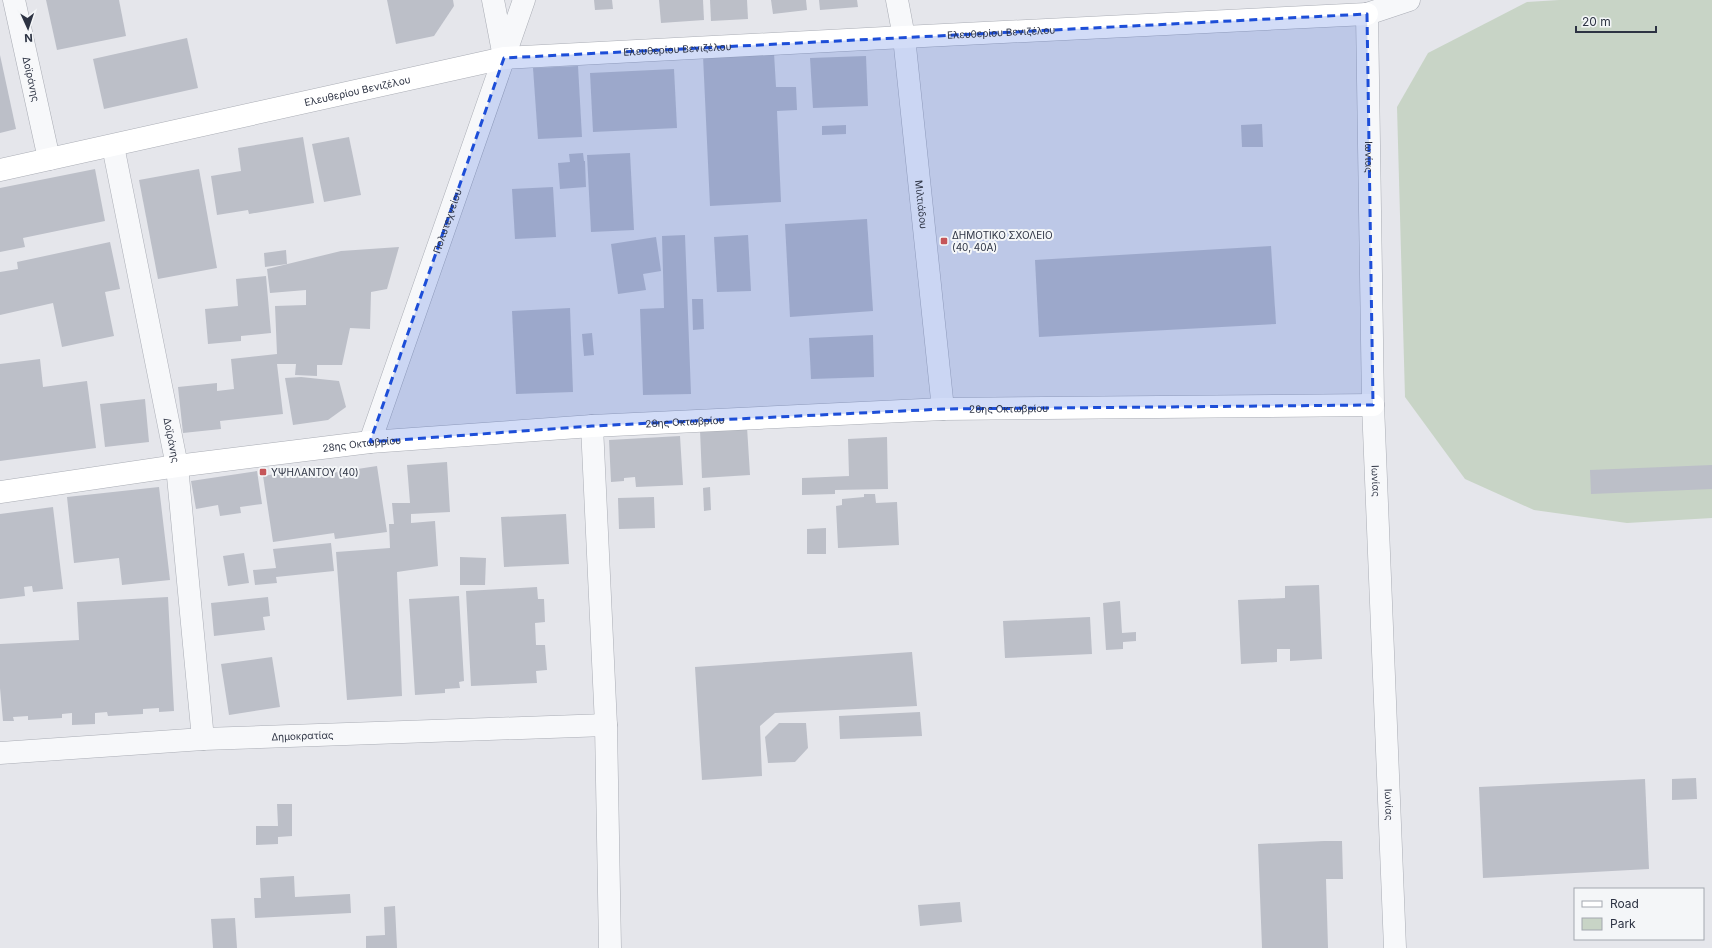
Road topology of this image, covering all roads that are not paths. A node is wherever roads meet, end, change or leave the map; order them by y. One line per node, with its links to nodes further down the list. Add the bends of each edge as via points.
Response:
1 (14, 0): 10 (street, Δοϊράνης)
2 (493, 0): 8 (street)
3 (524, 0): 8 (street, Πολυτεχνείου)
4 (898, 0): 7 (street, Μιλτιάδου)
5 (1408, 0): 6 (street)
6 (1367, 14): 7 (main road, Ελευθερίου Βενιζέλου); 12 (street, Ιωνίας)
7 (904, 37): 8 (main road, Ελευθερίου Βενιζέλου); 13 (street, Μιλτιάδου)
8 (504, 58): 9 (main road, Ελευθερίου Βενιζέλου); 15 (street, Πολυτεχνείου)
9 (113, 146): 10 (main road, Ελευθερίου Βενιζέλου); 16 (street, Δοϊράνης)
10 (49, 159): 11 (main road, Ελευθερίου Βενιζέλου)
11 (0, 170)
12 (1374, 404): 13 (main road, 28ης Οκτωβρίου); 22 (street, Ιωνίας)
13 (943, 409): 14 (main road, 28ης Οκτωβρίου)
14 (592, 426): 15 (main road, 28ης Οκτωβρίου); 18 (street)
15 (370, 442): 16 (main road, 28ης Οκτωβρίου)
16 (177, 466): 17 (main road, 28ης Οκτωβρίου); 19 (street, Δοϊράνης)
17 (0, 492)
18 (606, 724): 19 (street, Δημοκρατίας); 21 (street)
19 (203, 739): 20 (street, Δημοκρατίας)
20 (0, 753)
21 (610, 948)
22 (1395, 948)

